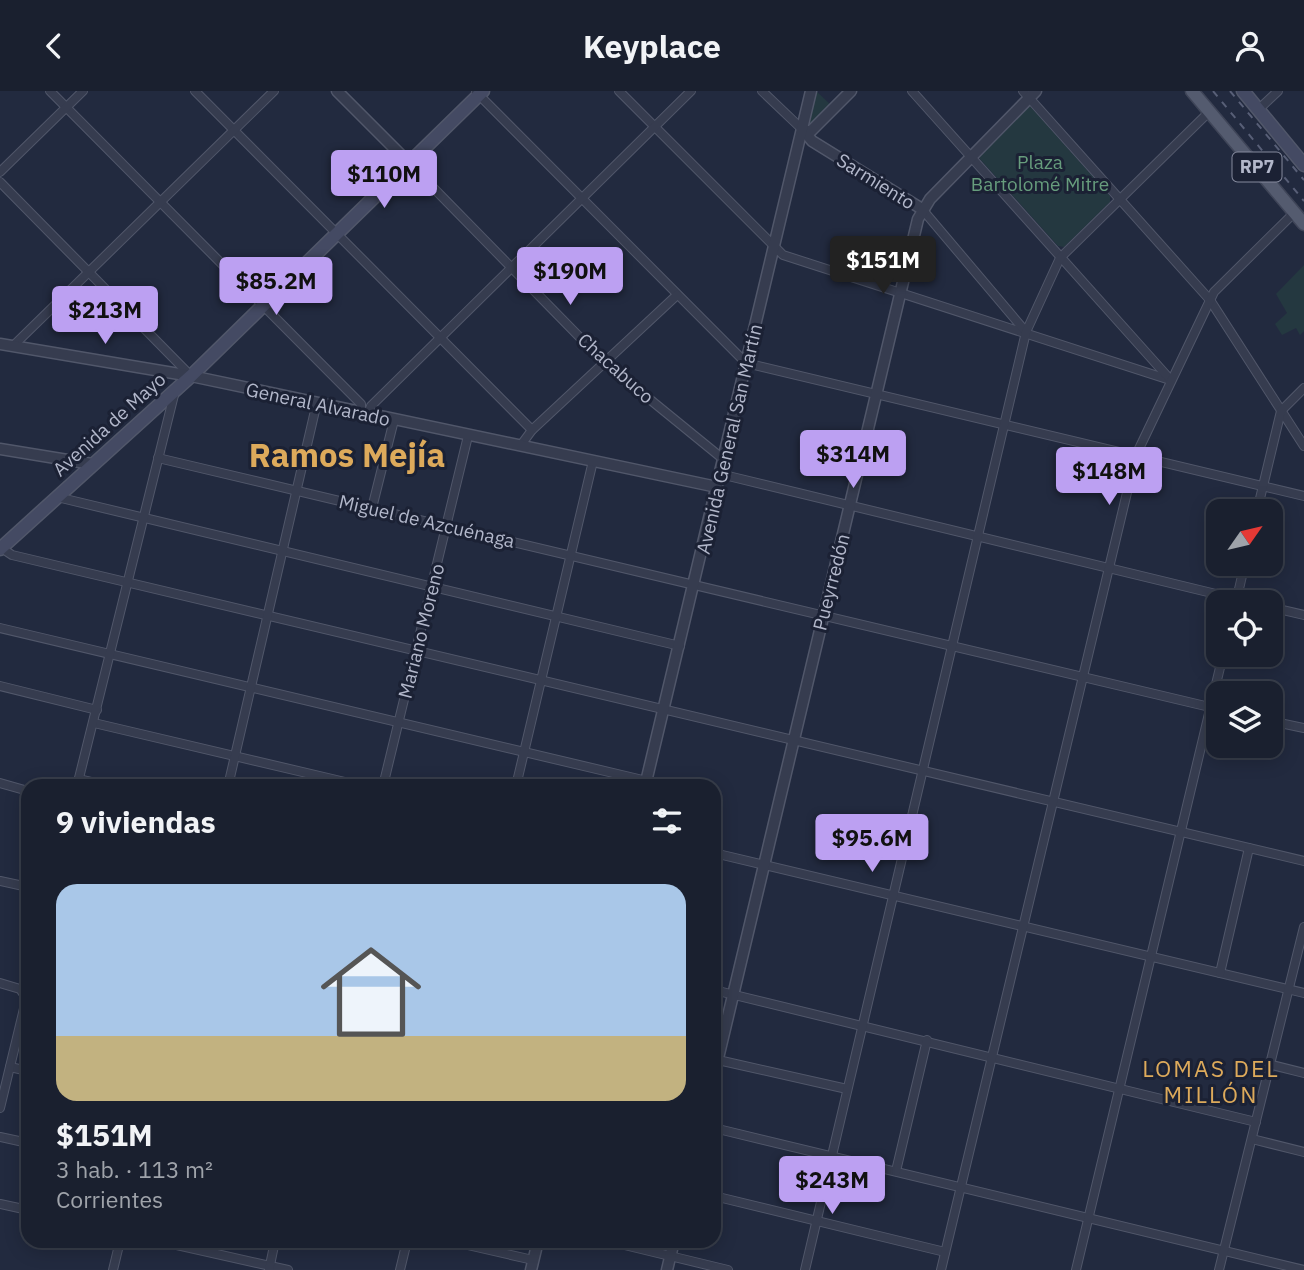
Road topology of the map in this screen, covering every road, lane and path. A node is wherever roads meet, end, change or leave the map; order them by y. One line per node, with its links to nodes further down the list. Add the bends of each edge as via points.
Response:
1 (50, 91): 17 (street)
2 (83, 91): 17 (street)
3 (195, 91): 21 (street)
4 (274, 91): 21 (street)
5 (337, 91): 24 (street, Chacabuco)
6 (619, 91): 20 (street)
7 (691, 91): 20 (street)
8 (762, 91): 22 (street)
9 (811, 91): 22 (street, Avenida General San Martín)
10 (851, 91): 22 (street, via 811,131)
11 (912, 91): 23 (street)
12 (1192, 91): 19 (main road, RP7)
13 (1243, 91): 18 (main road)
14 (1278, 91): 18 (street)
15 (479, 92): 24 (main road, Avenida de Mayo); 29 (street)
16 (1030, 93): 23 (street, Pueyrredón); 28 (street)
17 (66, 108): 26 (street); 30 (street)
18 (1259, 109): 25 (main road)
19 (1210, 111): 28 (street); 32 (main road, RP7)
20 (655, 127): 29 (street); 35 (street)
21 (234, 131): 30 (street); 34 (street)
22 (803, 131): 31 (street, Sarmiento); 35 (street, Avenida General San Martín)
23 (971, 157): 31 (street, Pueyrredón); 36 (street)
24 (409, 163): 34 (main road, Avenida de Mayo); 37 (street, Chacabuco)
25 (1304, 165)
26 (0, 172)
27 (0, 182): 38 (street)
28 (1120, 198): 36 (street); 41 (street)
29 (584, 199): 37 (street); 40 (street)
30 (161, 202): 38 (street); 42 (street)
31 (922, 209): 39 (street, Pueyrredón); 43 (street, Sarmiento)
32 (1295, 212): 33 (main road, RP7); 41 (street)
33 (1304, 224)
34 (337, 234): 42 (main road, Avenida de Mayo); 44 (street)
35 (774, 249): 39 (street); 48 (street, Avenida General San Martín)
36 (1060, 258): 43 (street); 50 (street)
37 (512, 268): 44 (street); 47 (street, Chacabuco)
38 (89, 272): 46 (street); 49 (street)
39 (900, 292): 43 (street); 53 (street, Pueyrredón)
40 (677, 295): 47 (street); 48 (street)
41 (1210, 300): 50 (street); 55 (street)
42 (265, 305): 49 (main road, Avenida de Mayo); 56 (street, via 361,404)
43 (1026, 332): 50 (street); 58 (street)
44 (440, 338): 56 (street); 59 (street)
45 (0, 344): 46 (street, General Alvarado)
46 (13, 347): 49 (street, General Alvarado)
47 (604, 362): 59 (street); 66 (street, Chacabuco)
48 (746, 363): 53 (street); 66 (street, Avenida General San Martín)
49 (191, 376): 52 (main road, Avenida de Mayo); 54 (street, General Alvarado)
50 (1170, 380): 64 (street)
51 (1304, 388): 55 (street)
52 (175, 390): 65 (street); 68 (main road, Avenida de Mayo)
53 (876, 393): 58 (street); 76 (street, Pueyrredón)
54 (317, 402): 56 (street, General Alvarado); 72 (street)
55 (1281, 411): 62 (street); 70 (street)
56 (364, 413): 57 (street, General Alvarado)
57 (394, 421): 60 (street, General Alvarado); 77 (street)
58 (1005, 425): 64 (street); 80 (street)
59 (532, 430): 61 (street)
60 (468, 436): 61 (street, General Alvarado); 79 (street, Mariano Moreno)
61 (522, 445): 67 (street, General Alvarado)
62 (1304, 446)
63 (0, 449): 68 (street)
64 (1136, 455): 70 (street); 84 (street)
65 (158, 458): 72 (street, Miguel de Azcuénaga); 78 (street)
66 (723, 459): 69 (street, Avenida General San Martín)
67 (593, 461): 71 (street, General Alvarado); 83 (street)
68 (92, 464): 74 (main road, Avenida de Mayo)
69 (720, 474): 71 (street, Avenida General San Martín); 76 (street)
70 (1262, 486): 73 (street); 75 (street)
71 (717, 487): 86 (street, Avenida General San Martín)
72 (298, 491): 77 (street, Miguel de Azcuénaga); 82 (street)
73 (1304, 496)
74 (57, 497): 78 (street); 81 (main road, Avenida de Mayo)
75 (1259, 499)
76 (850, 505): 80 (street); 91 (street, Pueyrredón)
77 (372, 508): 79 (street, Miguel de Azcuénaga)
78 (143, 518): 82 (street); 85 (street)
79 (447, 526): 83 (street, Miguel de Azcuénaga); 87 (street, Mariano Moreno)
80 (979, 536): 84 (street); 95 (street)
81 (0, 548): 85 (street, via 12,555)
82 (284, 552): 87 (street); 90 (street)
83 (570, 553): 86 (street, Miguel de Azcuénaga); 93 (street)
84 (1109, 566): 88 (street); 99 (street)
85 (128, 581): 90 (street); 98 (street)
86 (695, 584): 91 (street, Miguel de Azcuénaga); 96 (street, Avenida General San Martín)
87 (433, 586): 93 (street); 97 (street, Mariano Moreno)
88 (1206, 592)
89 (1283, 610): 92 (street)
90 (269, 614): 97 (street); 102 (street)
91 (822, 615): 95 (street, Miguel de Azcuénaga); 111 (street, Pueyrredón)
92 (1304, 615)
93 (555, 616): 96 (street); 100 (street)
94 (0, 628): 98 (street)
95 (953, 645): 99 (street, Miguel de Azcuénaga); 114 (street)
96 (680, 646): 104 (street, Avenida General San Martín)
97 (416, 649): 100 (street); 106 (street, Mariano Moreno)
98 (111, 654): 102 (street); 105 (street)
99 (1082, 676): 103 (street, Miguel de Azcuénaga); 124 (street)
100 (541, 679): 104 (street); 112 (street)
101 (0, 686): 105 (street)
102 (251, 687): 106 (street); 113 (street)
103 (1206, 707)
104 (664, 708): 111 (street); 121 (street, Avenida General San Martín)
105 (97, 710): 107 (street)
106 (399, 722): 112 (street); 118 (street, Mariano Moreno)
107 (94, 723): 113 (street); 115 (street)
108 (1283, 724): 109 (street)
109 (1304, 728)
110 (1206, 737): 125 (street)
111 (793, 738): 114 (street); 129 (street, Pueyrredón)
112 (525, 751): 119 (street); 120 (street)
113 (235, 757): 116 (street); 117 (street)
114 (923, 769): 124 (street); 132 (street)
115 (79, 779)
116 (230, 779)
117 (331, 779)
118 (385, 779)
119 (518, 779)
120 (631, 779)
121 (647, 779)
122 (0, 783): 123 (street)
123 (21, 788)
124 (1052, 799): 125 (street); 133 (street)
125 (1180, 830): 126 (street); 135 (street)
126 (1250, 848): 128 (street); 136 (street)
127 (721, 855): 129 (street)
128 (1304, 861)
129 (763, 864): 132 (street); 142 (street, Pueyrredón)
130 (0, 881): 131 (street)
131 (21, 886)
132 (892, 893): 133 (street); 144 (street)
133 (1023, 924): 135 (street); 147 (street)
134 (1304, 927): 138 (street)
135 (1152, 956): 136 (street); 155 (street)
136 (1220, 973): 138 (street)
137 (0, 983): 139 (street)
138 (1288, 990): 141 (street); 149 (street)
139 (21, 991)
140 (721, 991): 142 (street)
141 (1304, 993)
142 (733, 994): 144 (street); 146 (street, Pueyrredón)
143 (21, 1024): 150 (street)
144 (862, 1024): 145 (street); 154 (street)
145 (927, 1040): 147 (street); 164 (street)
146 (721, 1047)
147 (992, 1056): 155 (street); 165 (street)
148 (721, 1061): 154 (street)
149 (1268, 1064): 152 (street); 157 (street)
150 (10, 1067): 151 (street); 153 (street)
151 (21, 1069)
152 (1304, 1073)
153 (3, 1081): 156 (street)
154 (847, 1089): 163 (street)
155 (1121, 1089): 157 (street); 169 (street)
156 (0, 1108)
157 (1256, 1122): 160 (street)
158 (721, 1130): 163 (street)
159 (0, 1137): 161 (street)
160 (1252, 1139): 162 (street); 179 (street)
161 (21, 1142)
162 (1304, 1153)
163 (831, 1156): 164 (street); 170 (street)
164 (896, 1171): 165 (street)
165 (961, 1187): 169 (street); 180 (street)
166 (721, 1198): 170 (street)
167 (0, 1204): 168 (street)
168 (21, 1208)
169 (1088, 1218): 179 (street); 191 (street)
170 (816, 1220): 180 (street); 189 (street)
171 (118, 1248): 184 (street)
172 (188, 1248): 183 (street)
173 (273, 1248): 183 (street)
174 (405, 1248): 186 (street)
175 (474, 1248): 182 (street)
176 (536, 1248): 182 (street)
177 (637, 1248): 181 (street)
178 (673, 1248): 181 (street)
179 (1223, 1251): 192 (street); 193 (street)
180 (945, 1252): 190 (street)
181 (671, 1256): 187 (street); 188 (street)
182 (532, 1265)
183 (269, 1268): 185 (street)
184 (113, 1270)
185 (288, 1270)
186 (400, 1270)
187 (667, 1270)
188 (728, 1270)
189 (805, 1270)
190 (941, 1270)
191 (1076, 1270)
192 (1219, 1270)
193 (1304, 1270)

